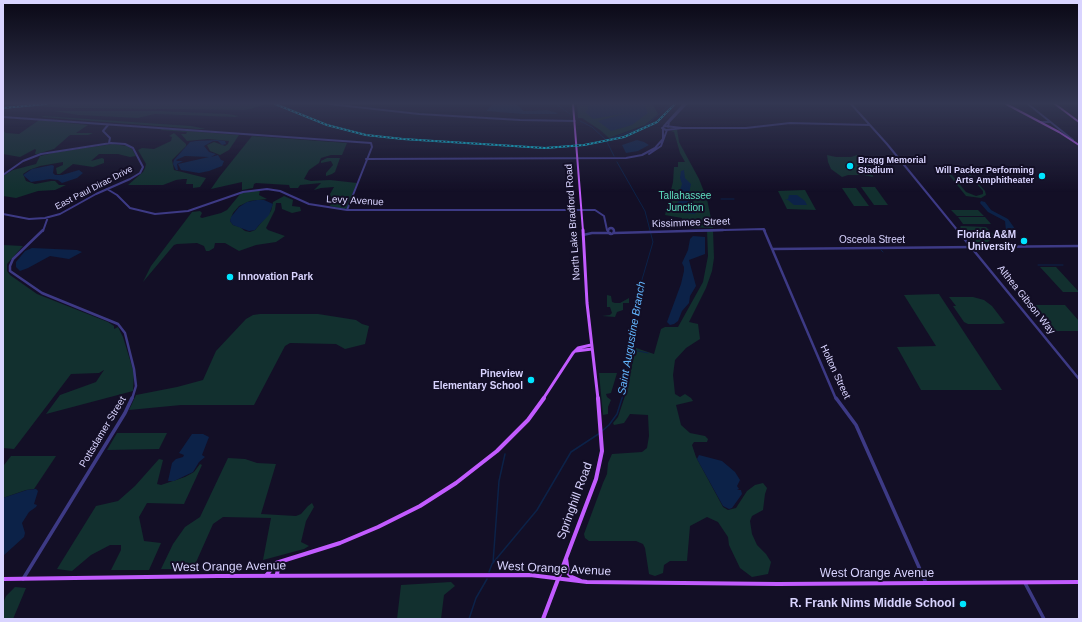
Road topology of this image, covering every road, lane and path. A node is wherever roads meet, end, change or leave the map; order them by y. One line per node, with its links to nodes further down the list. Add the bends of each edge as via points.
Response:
1 (104, 133): 8 (street, via 110,138)
2 (228, 133): 10 (street, via 372,144)
3 (576, 133): 11 (main road, North Lake Bradford Road)
4 (663, 133): 11 (street, via 659,145 645,154 624,158)
5 (667, 133): 11 (street, via 659,147 643,156 624,159)
6 (877, 133): 27 (street, Althea Gibson Way)
7 (1062, 133): 9 (main road)
8 (109, 144): 12 (street, via 41,154 23,161); 13 (street, East Paul Dirac Drive, via 131,146 143,166 140,173 134,177)
9 (1079, 145)
10 (366, 159): 11 (street); 14 (street)
11 (578, 159): 15 (main road, North Lake Bradford Road)
12 (3, 175)
13 (107, 189): 14 (street, Levy Avenue, via 128,207 155,214 188,211 240,192 263,188 280,191 309,204); 17 (street, East Paul Dirac Drive, via 65,212)
14 (347, 210): 15 (street, Levy Avenue)
15 (582, 210): 18 (street, Levy Avenue, via 600,212 604,216); 20 (main road, North Lake Bradford Road)
16 (3, 214): 17 (street, East Paul Dirac Drive, via 29,219)
17 (48, 217): 37 (street, Pottsdamer Street, via 42,232 13,259 10,271 42,293 118,324 125,333 136,386 125,413)
18 (607, 229): 21 (street); 23 (street); 24 (street)
19 (764, 229): 21 (street, Kissimmee Street); 28 (street, Holton Street)
20 (583, 230): 22 (street); 25 (main road, North Lake Bradford Road)
21 (614, 232): 24 (street, Kissimmee Street)
22 (592, 233): 23 (street); 25 (street)
23 (603, 233): 24 (street)
24 (610, 233)
25 (583, 235): 29 (main road, North Lake Bradford Road)
26 (1079, 246): 27 (street, Osceola Street)
27 (972, 248): 28 (street, Osceola Street); 31 (street, Althea Gibson Way)
28 (772, 249): 41 (street, Holton Street, via 835,396 856,426)
29 (591, 338): 30 (main road, Springhill Road)
30 (592, 347): 32 (main road, Springhill Road, via 602,441 596,479); 33 (main road, via 576,351 528,420 497,451 456,483 420,506 372,530 340,543)
31 (1079, 379)
32 (567, 554): 38 (main road, Springhill Road); 39 (main road, via 568,572 575,578)
33 (283, 560): 34 (main road, via 272,567); 35 (main road, via 276,570)
34 (266, 576): 35 (main road, West Orange Avenue); 37 (main road, West Orange Avenue)
35 (277, 576): 38 (main road, West Orange Avenue, via 538,576)
36 (3, 579): 37 (main road, West Orange Avenue)
37 (22, 579)
38 (558, 579): 39 (main road, West Orange Avenue); 43 (main road, Springhill Road)
39 (587, 582): 41 (main road, West Orange Avenue)
40 (1079, 582): 42 (main road, West Orange Avenue)
41 (926, 583): 42 (main road, West Orange Avenue)
42 (1025, 583): 44 (street)
43 (543, 619)
44 (1044, 619)

